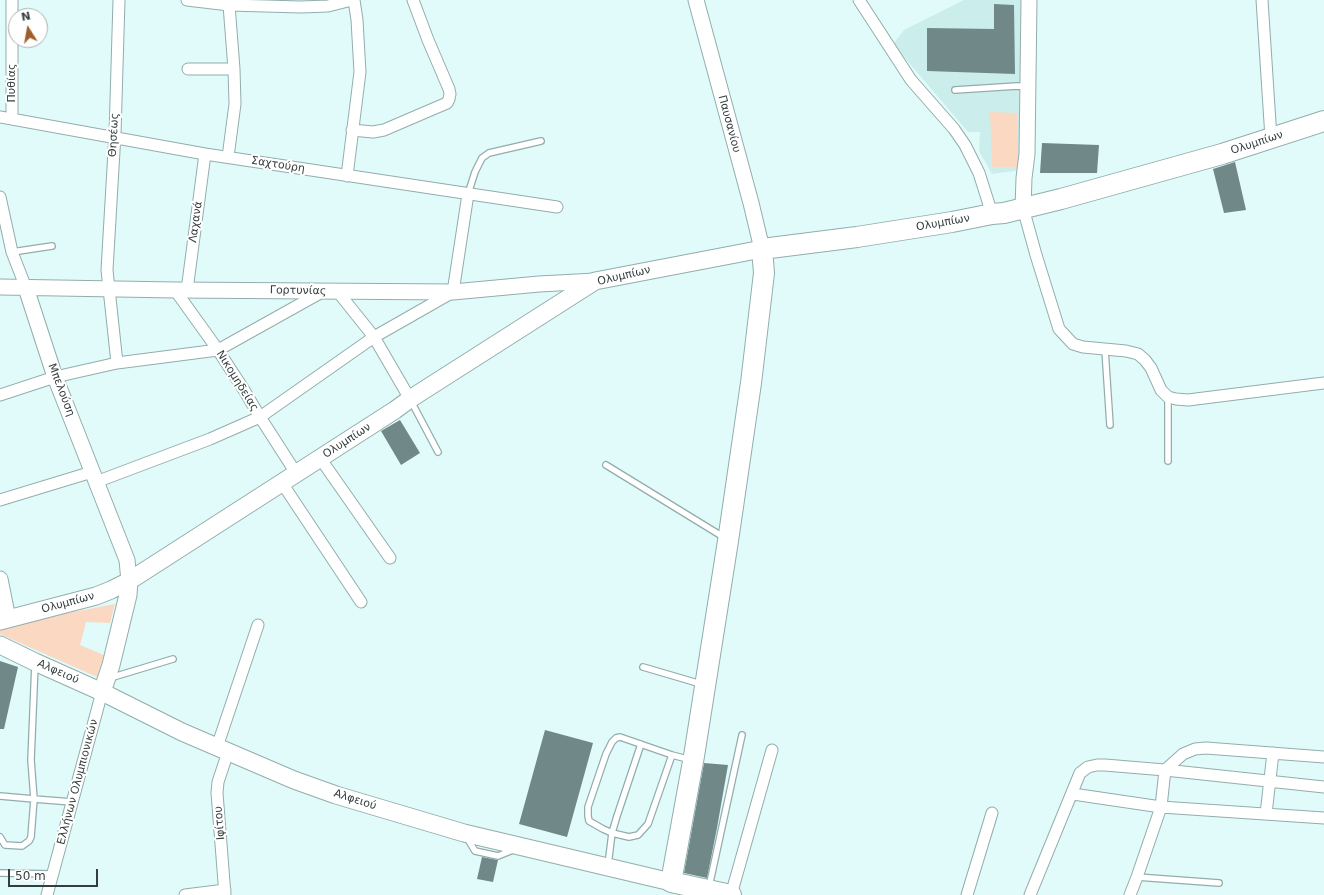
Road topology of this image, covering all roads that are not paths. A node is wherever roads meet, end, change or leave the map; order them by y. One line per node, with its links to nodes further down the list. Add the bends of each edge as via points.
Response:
1 (12, 0): 16 (street, Πυθίας)
2 (119, 0): 19 (street, Θησέως)
3 (187, 0): 10 (street)
4 (353, 0): 10 (street, via 319,7); 18 (street, via 357,20 360,72)
5 (413, 0): 18 (street, via 449,89 449,99 446,103 384,130)
6 (696, 0): 31 (street, Παυσανίου)
7 (859, 0): 29 (street, via 911,80 965,145 979,173)
8 (1029, 0): 13 (street)
9 (1262, 0): 20 (street)
10 (229, 4): 12 (street)
11 (188, 69): 12 (street)
12 (234, 69): 23 (street, via 235,104)
13 (1028, 87): 14 (lane); 28 (street)
14 (955, 90)
15 (0, 117): 16 (street, Σαχτούρη)
16 (12, 118): 19 (street, Σαχτούρη)
17 (1324, 121): 20 (highway, Ολυμπίων)
18 (352, 130): 24 (street)
19 (114, 137): 22 (street, Σαχτούρη); 36 (street, Θησέως)
20 (1271, 138): 28 (highway, Ολυμπίων, via 1222,154)
21 (541, 141): 25 (lane, via 489,153 482,158)
22 (205, 154): 23 (street, Σαχτούρη); 37 (street, Λαχανά)
23 (228, 157): 24 (street, Σαχτούρη)
24 (347, 176): 25 (street, Σαχτούρη)
25 (468, 194): 27 (street, Σαχτούρη); 40 (street)
26 (0, 197): 32 (street, Μπελούση)
27 (557, 207)
28 (1023, 208): 29 (highway, Ολυμπίων); 43 (street, via 1059,329 1073,344)
29 (992, 214): 31 (highway, Ολυμπίων, via 857,237)
30 (52, 246): 32 (lane)
31 (762, 249): 33 (main road, Ολυμπίων); 60 (highway, via 764,273)
32 (12, 252): 35 (street, Μπελούση)
33 (595, 281): 40 (street, Γορτυνίας); 49 (main road, Ολυμπίων)
34 (0, 287): 35 (street, Γορτυνίας)
35 (26, 288): 36 (street, Γορτυνίας); 45 (street, Μπελούση)
36 (108, 288): 37 (street, Γορτυνίας); 44 (street, Θησέως)
37 (181, 290): 38 (street, Γορτυνίας); 42 (street, Νικομηδείας)
38 (322, 292): 39 (street, Γορτυνίας); 42 (street)
39 (338, 292): 40 (street, Γορτυνίας); 41 (street)
40 (453, 292): 41 (street)
41 (374, 337): 49 (street); 50 (street)
42 (218, 350): 44 (street); 50 (street, Νικομηδείας)
43 (1105, 350): 48 (street, via 1138,354 1151,368 1161,390); 51 (lane)
44 (117, 363): 45 (street)
45 (55, 377): 47 (street); 57 (street, Μπελούση)
46 (1324, 383): 48 (street, via 1188,400)
47 (0, 395)
48 (1168, 397): 54 (lane)
49 (410, 399): 52 (lane); 53 (main road, Ολυμπίων)
50 (260, 417): 56 (street, Νικομηδείας); 57 (street, via 210,439)
51 (1110, 425)
52 (438, 452)
53 (320, 458): 56 (main road, Ολυμπίων); 61 (street)
54 (1168, 461)
55 (606, 465): 60 (lane)
56 (296, 473): 58 (main road, Ολυμπίων)
57 (94, 477): 59 (street); 63 (street, Μπελούση, via 127,560)
58 (282, 483): 63 (main road, Ολυμπίων); 64 (street)
59 (0, 500)
60 (728, 541): 72 (highway)
61 (390, 558)
62 (0, 579): 65 (street)
63 (129, 581): 65 (main road, Ολυμπίων, via 96,596); 71 (main road, via 128,595)
64 (361, 602)
65 (4, 620)
66 (258, 625): 75 (street, Ιφίτου)
67 (0, 644): 69 (main road, Αλφειού)
68 (173, 659): 71 (lane)
69 (35, 662): 71 (main road, Αλφειού); 86 (lane, via 31,760)
70 (643, 667): 72 (lane)
71 (104, 685): 75 (main road, Αλφειού, via 182,732); 87 (street, Ελλήνων Ολυμπιονικών)
72 (705, 685): 80 (highway)
73 (742, 735): 100 (lane)
74 (641, 744): 78 (lane); 92 (lane); 92 (lane, via 620,737 612,742 588,807 591,823)
75 (222, 750): 94 (main road, Αλφειού, via 294,780 464,833); 101 (street, Ιφίτου, via 217,793)
76 (772, 750): 104 (street)
77 (1273, 753): 79 (street); 81 (street, via 1195,749 1183,754); 82 (street)
78 (672, 755): 80 (lane); 92 (lane, via 648,824 638,835 629,837)
79 (1324, 757)
80 (694, 760): 99 (highway)
81 (1165, 770): 82 (street); 84 (street, via 1097,765 1088,767 1080,773); 88 (street)
82 (1269, 781): 83 (street); 90 (street)
83 (1324, 787)
84 (1073, 794): 88 (street); 106 (street)
85 (0, 796): 86 (lane)
86 (34, 799): 87 (lane); 93 (lane, via 29,841 22,846 4,845)
87 (72, 802): 96 (street, Ελλήνων Ολυμπιονικών)
88 (1161, 807): 90 (street); 97 (street)
89 (992, 813): 105 (street)
90 (1266, 814): 91 (street)
91 (1324, 818)
92 (612, 833): 94 (lane)
93 (0, 837)
94 (608, 867): 99 (main road, Αλφειού)
95 (0, 873): 96 (lane)
96 (53, 874): 102 (street, Ελλήνων Ολυμπιονικών)
97 (1137, 877): 98 (lane); 107 (street)
98 (1219, 883)
99 (675, 885): 100 (highway, Αλφειού)
100 (709, 890): 104 (highway, Αλφειού)
101 (225, 893): 103 (street)
102 (47, 895)
103 (185, 895)
104 (731, 895)
105 (967, 895)
106 (1030, 895)
107 (1130, 895)

